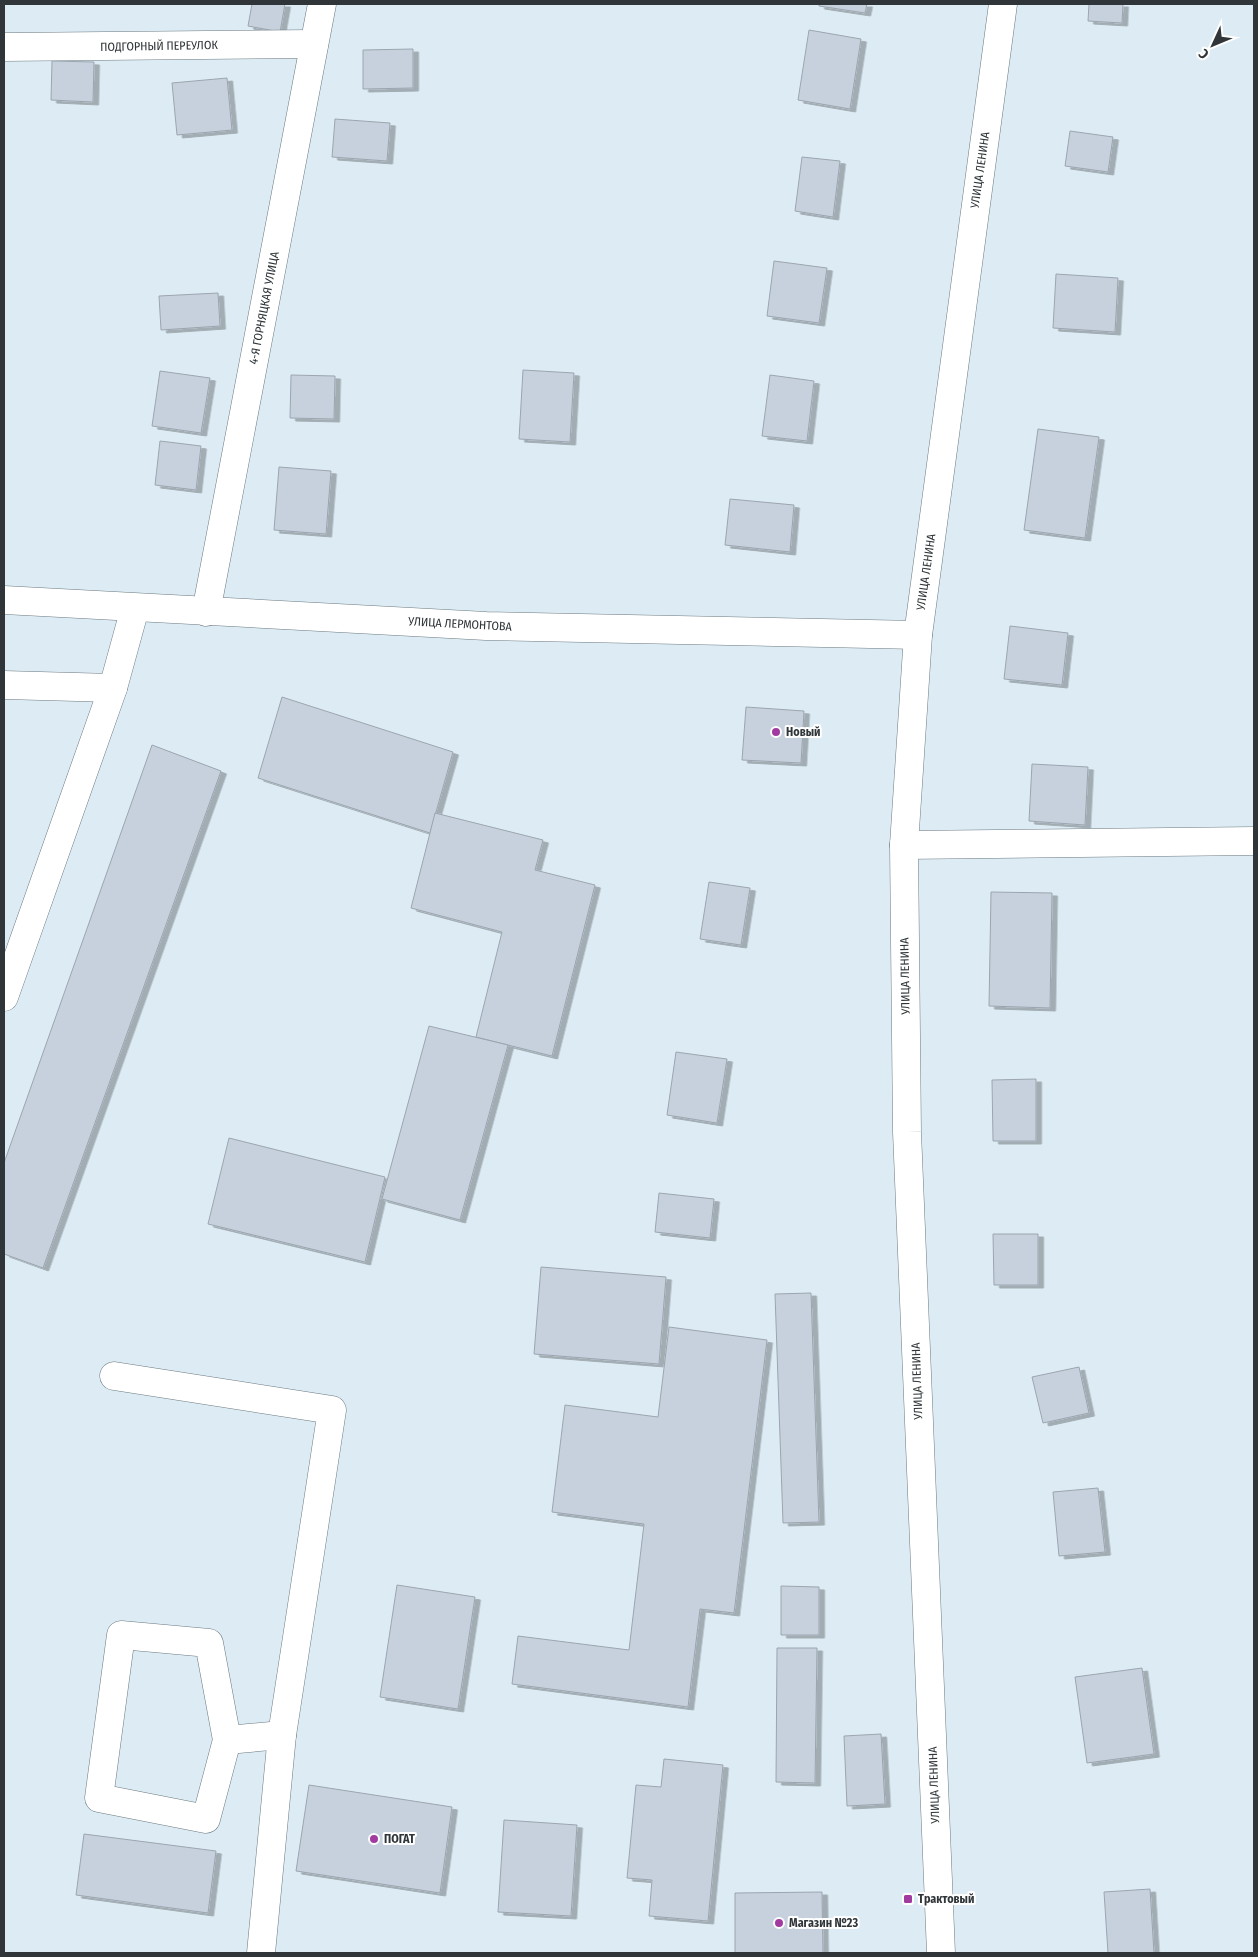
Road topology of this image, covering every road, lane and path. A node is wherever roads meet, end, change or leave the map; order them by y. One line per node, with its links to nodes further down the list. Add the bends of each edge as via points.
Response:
1 (322, 4): 3 (street, 4-Я ГОРНЯЦКАЯ УЛИЦА)
2 (1003, 4): 8 (street, УЛИЦА ЛЕНИНА)
3 (314, 44): 4 (street, ПОДГОРНЫЙ ПЕРЕУЛОК); 7 (street, 4-Я ГОРНЯЦКАЯ УЛИЦА)
4 (4, 47)
5 (4, 600): 6 (street, УЛИЦА ЛЕРМОНТОВА)
6 (135, 608): 7 (street, УЛИЦА ЛЕРМОНТОВА); 10 (street)
7 (206, 612): 8 (street, УЛИЦА ЛЕРМОНТОВА, via 486,626)
8 (918, 635): 12 (street, УЛИЦА ЛЕНИНА)
9 (4, 685): 10 (street)
10 (113, 688): 13 (street)
11 (1254, 841): 12 (street)
12 (904, 845): 18 (street, УЛИЦА ЛЕНИНА, via 907,1132)
13 (4, 997)
14 (114, 1376): 15 (street, via 332,1410)
15 (282, 1735): 16 (street); 17 (street)
16 (227, 1740): 16 (street, via 206,1820 99,1798 121,1635 209,1643)
17 (261, 1953)
18 (941, 1953)

